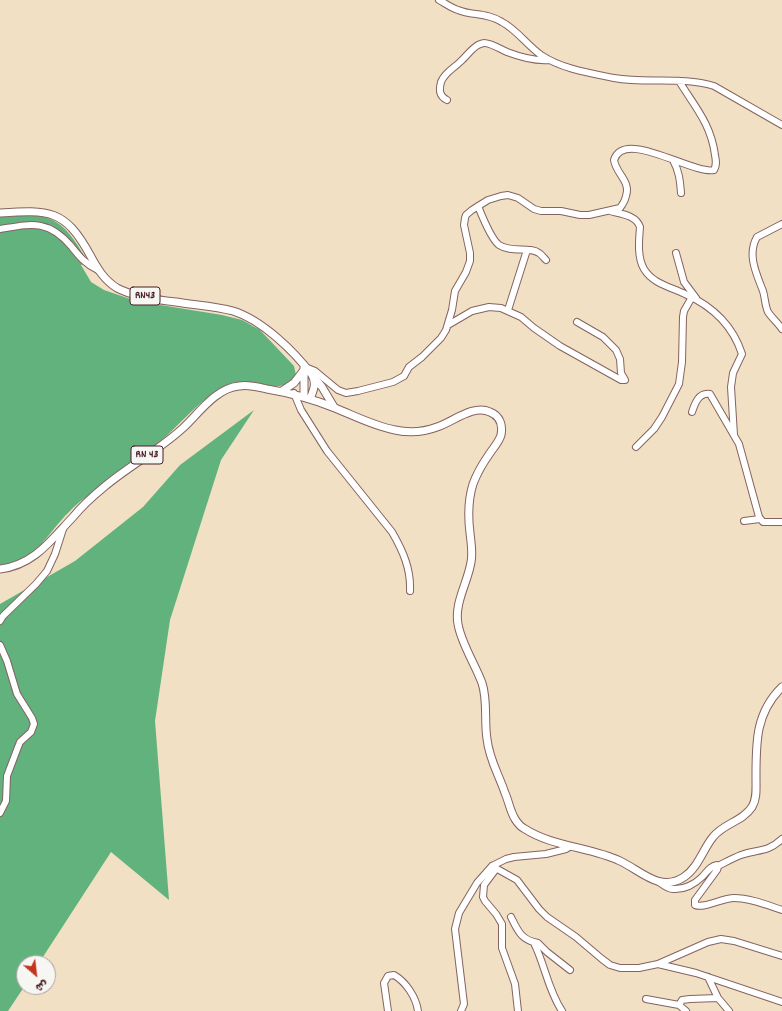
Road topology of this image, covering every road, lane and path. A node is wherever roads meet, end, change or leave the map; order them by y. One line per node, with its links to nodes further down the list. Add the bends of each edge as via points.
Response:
1 (439, 0): 2 (street, via 458,10 484,14 501,21)
2 (549, 60): 3 (street, via 558,65 631,81); 4 (street, via 541,61 511,54 484,43 478,45 444,76 440,92 442,98)
3 (679, 81): 5 (street, via 694,81 714,86); 6 (street, via 707,126 716,167 711,171)
4 (447, 100)
5 (782, 125)
6 (673, 160): 7 (street, via 678,170); 9 (street, via 638,149 626,149 617,154 614,164 628,190 622,205)
7 (681, 192)
8 (478, 206): 9 (street, via 495,197 508,195 541,211 584,215); 13 (street, via 498,244 516,250); 21 (street, via 465,218 470,261 455,291)
9 (607, 210): 17 (street, via 630,216 638,222 640,258 649,277)
10 (0, 213): 16 (main road, RN43, via 40,212 57,216 77,234)
11 (782, 224): 22 (street, via 757,236 753,254 767,310)
12 (0, 229): 16 (street, via 45,226 63,238 83,261)
13 (527, 250): 15 (street, via 539,253); 19 (street)
14 (676, 253): 18 (street, via 684,282)
15 (546, 260)
16 (98, 270): 23 (main road, RN43, via 107,281 130,293 232,311 245,316 270,332)
17 (692, 297): 18 (street); 31 (street, via 683,316 679,384 654,429)
18 (699, 302): 30 (street, via 727,323 742,354 733,373 732,383)
19 (508, 310): 20 (street, via 565,349 625,380 616,350 602,337); 21 (street, via 495,307 479,309)
20 (577, 322)
21 (448, 325): 23 (street, via 443,335 409,367 404,376 393,382 358,391 342,392 315,371)
22 (782, 329)
23 (304, 369): 24 (main road); 25 (main road, via 294,383); 27 (main road)
24 (312, 375): 27 (main road, via 315,385); 28 (main road)
25 (282, 391): 26 (main road, RN 43); 35 (main road, RN 43, via 249,386 227,389 216,396 181,430 105,486)
26 (294, 393): 27 (main road, RN 43); 37 (street, via 301,410 331,456 398,542 409,569)
27 (307, 398): 28 (main road)
28 (334, 407): 43 (main road, via 377,425 407,432 438,427 479,410 490,412 501,421 499,442 481,467 471,491 468,509 471,561 457,621 482,683 487,745 512,813 525,829)
29 (692, 412): 30 (street, via 698,399 709,393)
30 (734, 435): 32 (street, via 739,444)
31 (636, 446)
32 (760, 520): 33 (street); 34 (street)
33 (744, 521)
34 (782, 522)
35 (63, 529): 36 (main road, RN 43, via 31,558 16,566); 38 (street, via 47,571)
36 (0, 569)
37 (410, 591)
38 (0, 621)
39 (0, 645): 41 (street, via 17,694 34,724 31,732 18,747 7,776 6,801)
40 (782, 687): 46 (main road, via 774,694 763,712 758,729 756,795 753,806 742,817 714,835 688,874 675,881)
41 (0, 812)
42 (782, 839): 44 (street, via 771,848 741,855)
43 (571, 846): 45 (street, via 546,854 514,856 499,861); 46 (main road, via 614,858)
44 (718, 866): 46 (street, via 712,867 695,883 682,888 673,889); 47 (street, via 695,900 695,905 700,906 727,898 741,898)
45 (494, 868): 51 (street, via 517,880 547,917 610,964 620,968 639,968); 60 (street, via 477,883 467,898 459,913 455,929 464,1004); 61 (street, via 484,885 483,897 502,924 502,948 515,984)
46 (659, 882)
47 (782, 910)
48 (511, 917): 49 (street, via 522,937)
49 (534, 943): 52 (street, via 538,943); 62 (street, via 554,999)
50 (782, 956): 51 (street, via 721,939 708,942)
51 (658, 964): 53 (street)
52 (570, 970)
53 (708, 977): 54 (street); 56 (street)
54 (718, 998): 57 (street, via 682,1000); 64 (street)
55 (646, 999): 57 (street)
56 (782, 1002)
57 (679, 1005): 63 (street)
58 (388, 1011): 59 (street, via 384,984 388,976 394,975 409,990)
59 (418, 1011)
60 (461, 1011)
61 (518, 1011)
62 (562, 1011)
63 (686, 1011)
64 (729, 1011)

